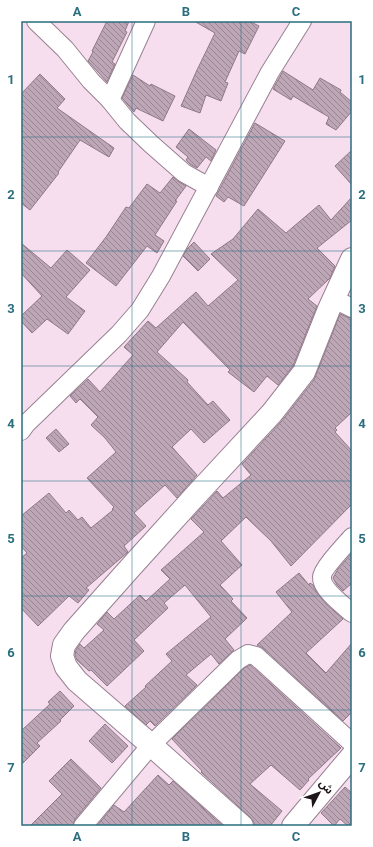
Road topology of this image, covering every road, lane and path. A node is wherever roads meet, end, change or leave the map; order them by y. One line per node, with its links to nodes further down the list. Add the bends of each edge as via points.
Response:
1 (36, 21): 4 (street)
2 (146, 21): 4 (street)
3 (302, 21): 5 (street, via 270,72)
4 (110, 100): 5 (street, via 151,144 184,173)
5 (209, 187): 8 (street, via 140,310)
6 (352, 259): 7 (street)
7 (343, 303): 12 (street, via 304,372 272,413 130,568 64,645 62,656 66,667 77,681)
8 (21, 431)
9 (352, 536): 10 (street, via 333,559 322,578 329,592)
10 (352, 613)
11 (352, 743): 12 (street, via 256,656 248,654 238,660)
12 (151, 745): 14 (street); 15 (street)
13 (352, 756): 16 (street)
14 (82, 826)
15 (242, 826)
16 (293, 826)

